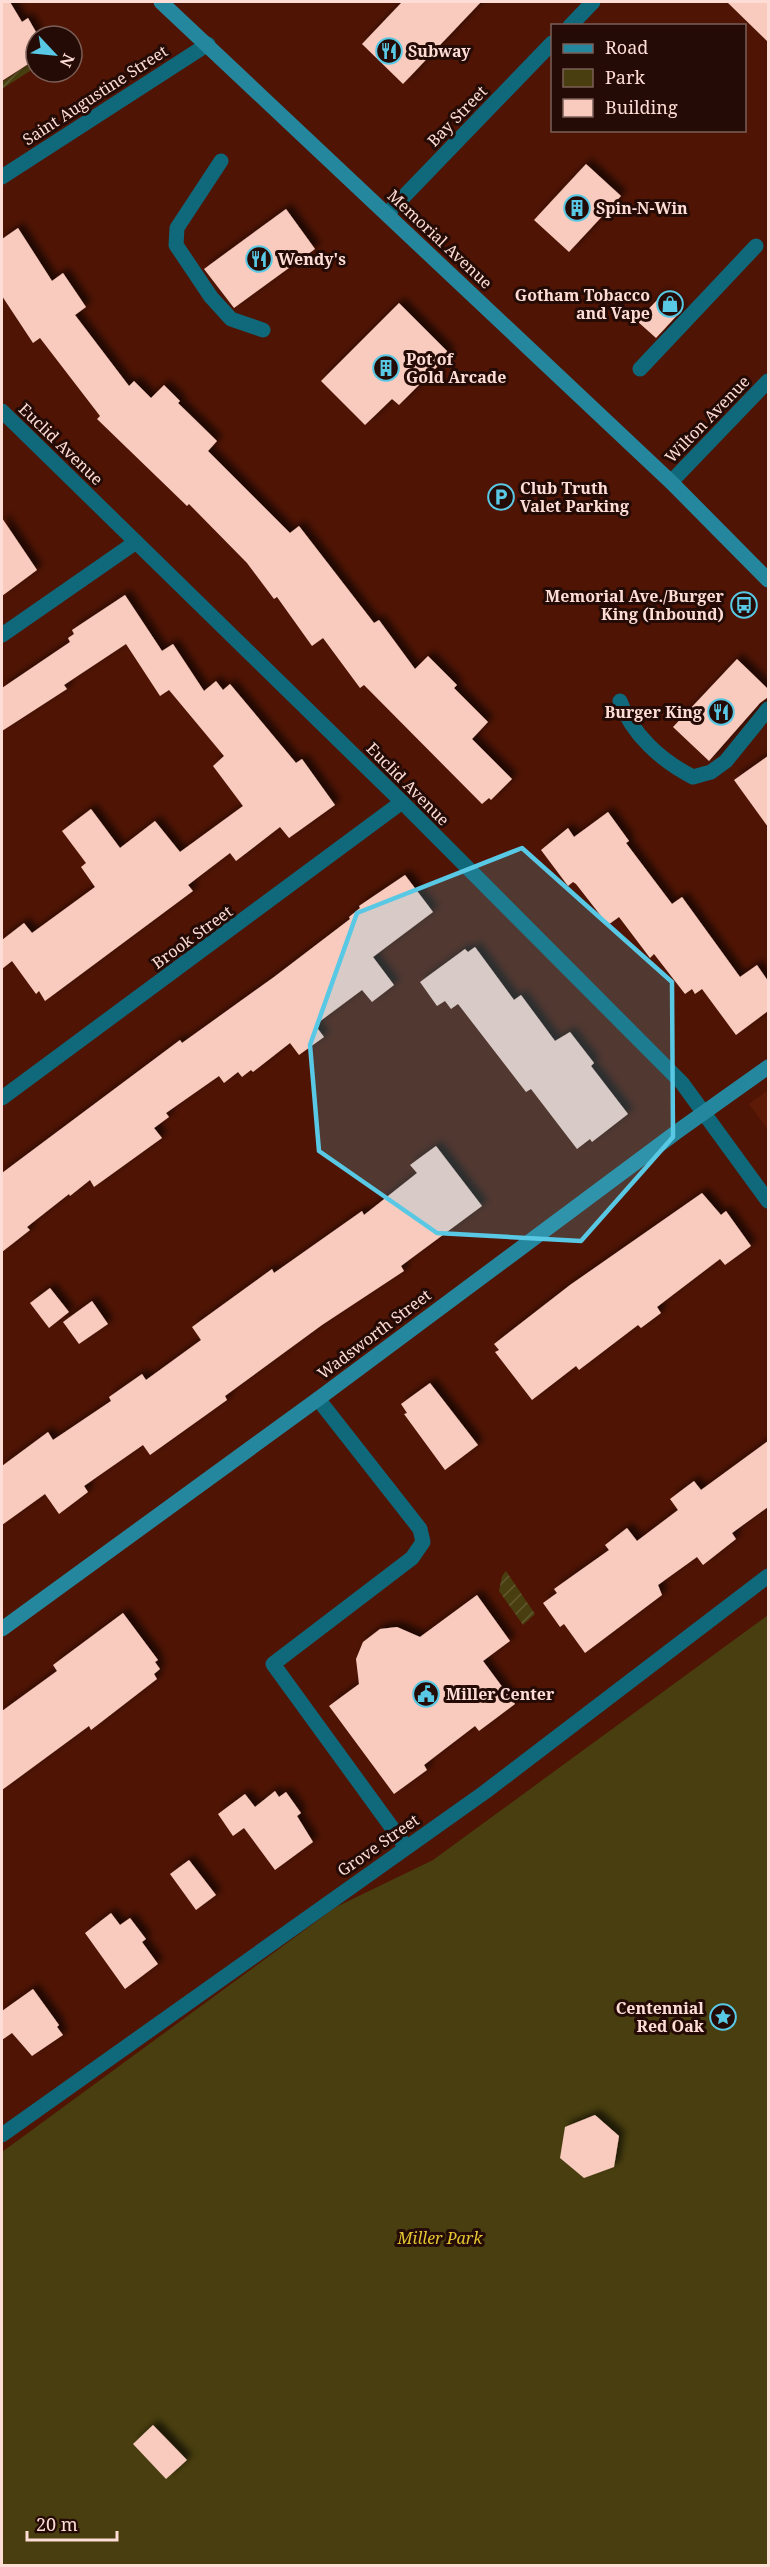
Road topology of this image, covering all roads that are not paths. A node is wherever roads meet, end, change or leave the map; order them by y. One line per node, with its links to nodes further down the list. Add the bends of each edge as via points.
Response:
1 (162, 2): 4 (street, Memorial Avenue)
2 (593, 2): 3 (street)
3 (572, 24)
4 (208, 44): 7 (street, Saint Augustine Street); 8 (street, Memorial Avenue)
5 (551, 44): 8 (street, Bay Street)
6 (221, 161): 10 (street, via 177,228 176,245 231,319)
7 (2, 177)
8 (387, 214): 14 (street, Memorial Avenue)
9 (756, 246): 11 (street)
10 (263, 330)
11 (640, 369)
12 (768, 381): 14 (street, Wilton Avenue)
13 (2, 411): 15 (street, Euclid Avenue)
14 (671, 482): 16 (street, Memorial Avenue)
15 (136, 542): 17 (street); 20 (street, Euclid Avenue)
16 (768, 580)
17 (2, 635)
18 (620, 701): 19 (street, via 626,718 642,738 672,767 693,777 711,772 726,761)
19 (768, 709)
20 (402, 802): 22 (street, Brook Street); 23 (street, Euclid Avenue, via 682,1083)
21 (768, 1067): 23 (street, Wadsworth Street)
22 (2, 1098)
23 (705, 1113): 24 (street, Euclid Avenue); 25 (street, Wadsworth Street)
24 (768, 1201)
25 (318, 1399): 27 (street, Wadsworth Street); 28 (street, via 420,1529 423,1542 412,1558 273,1664)
26 (768, 1576): 28 (street, Grove Street, via 485,1792)
27 (2, 1629)
28 (406, 1847): 29 (street, Grove Street)
29 (2, 2135)

